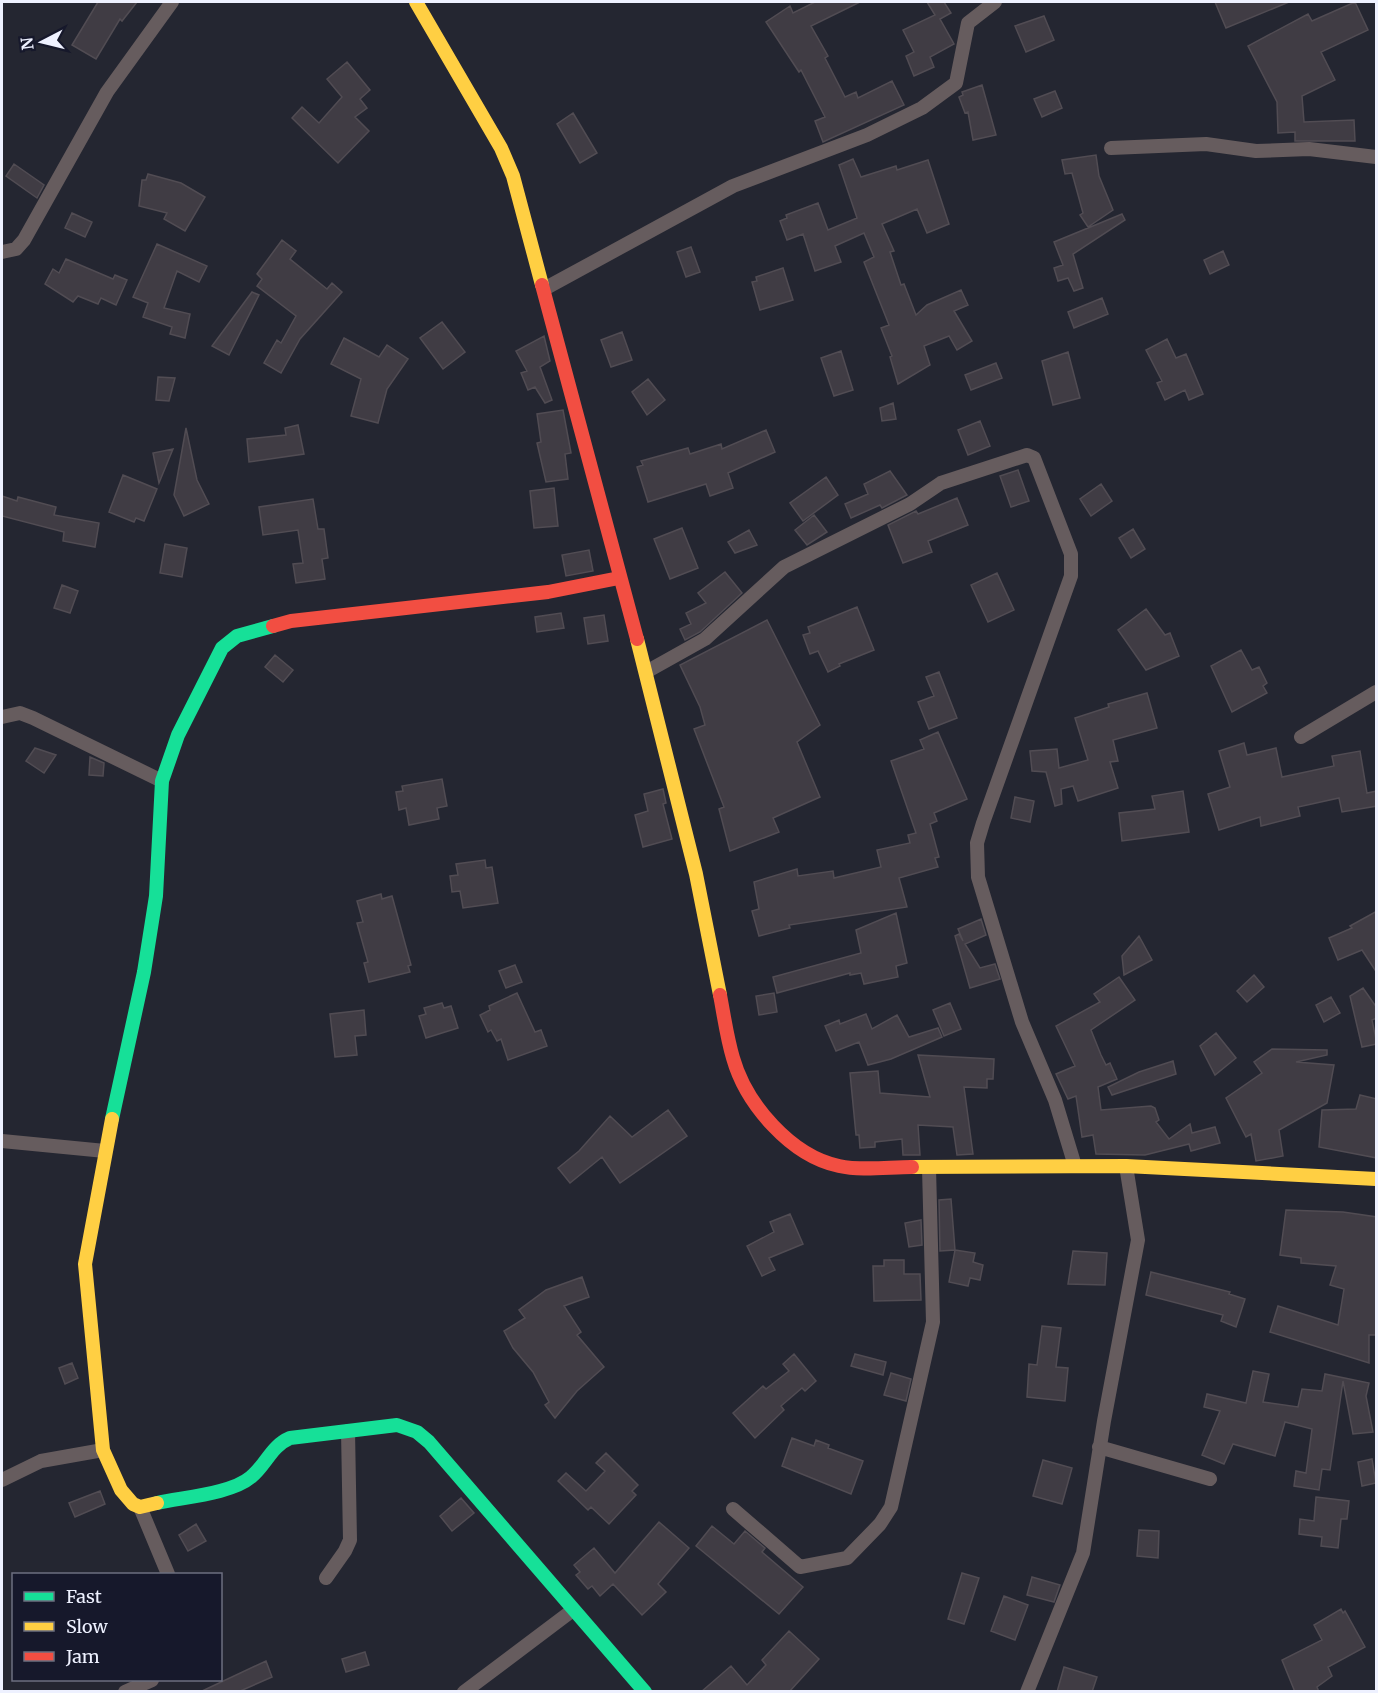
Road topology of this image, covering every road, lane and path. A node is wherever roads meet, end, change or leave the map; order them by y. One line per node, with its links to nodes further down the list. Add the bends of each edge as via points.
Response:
1 (172, 2): 6 (street, via 106,92 24,240 16,249)
2 (416, 2): 7 (street, via 501,148 513,176)
3 (995, 2): 7 (street, via 968,23 956,83 922,108 867,135 733,186)
4 (1111, 148): 5 (street, via 1206,144 1256,151 1309,149)
5 (1377, 156)
6 (2, 252)
7 (544, 289): 8 (street)
8 (619, 578): 9 (street); 13 (street, via 548,592 291,621 237,636 222,648 178,735)
9 (646, 672): 16 (street, via 705,639 784,567 910,504 941,483 1027,455 1034,458 1071,554 1071,576 983,823 977,843 978,877 1022,1022 1055,1100); 18 (street, via 696,874 739,1078 750,1096 811,1156 841,1167)
10 (1377, 692): 12 (street)
11 (2, 717): 13 (street, via 20,713 33,718)
12 (1301, 737)
13 (162, 781): 15 (street, via 156,896 144,972)
14 (2, 1141): 15 (street)
15 (105, 1151): 22 (street, via 85,1264)
16 (1075, 1166): 17 (street); 18 (street)
17 (1126, 1166): 19 (street); 21 (street, via 1138,1240)
18 (929, 1168): 26 (street, via 933,1322 891,1507 847,1558 800,1567)
19 (1377, 1179)
20 (348, 1431): 25 (street, via 285,1439 262,1468 243,1482); 28 (street, via 350,1540); 29 (street, via 397,1425 417,1432)
21 (1099, 1447): 23 (street); 34 (street, via 1083,1553)
22 (103, 1450): 24 (street, via 41,1461); 25 (street, via 121,1490)
23 (1210, 1479)
24 (2, 1480)
25 (140, 1507): 27 (street)
26 (733, 1509)
27 (167, 1573)
28 (326, 1578)
29 (573, 1610): 32 (street); 33 (street)
30 (150, 1681): 31 (street)
31 (125, 1692)
32 (464, 1692)
33 (645, 1692)
34 (1027, 1692)

